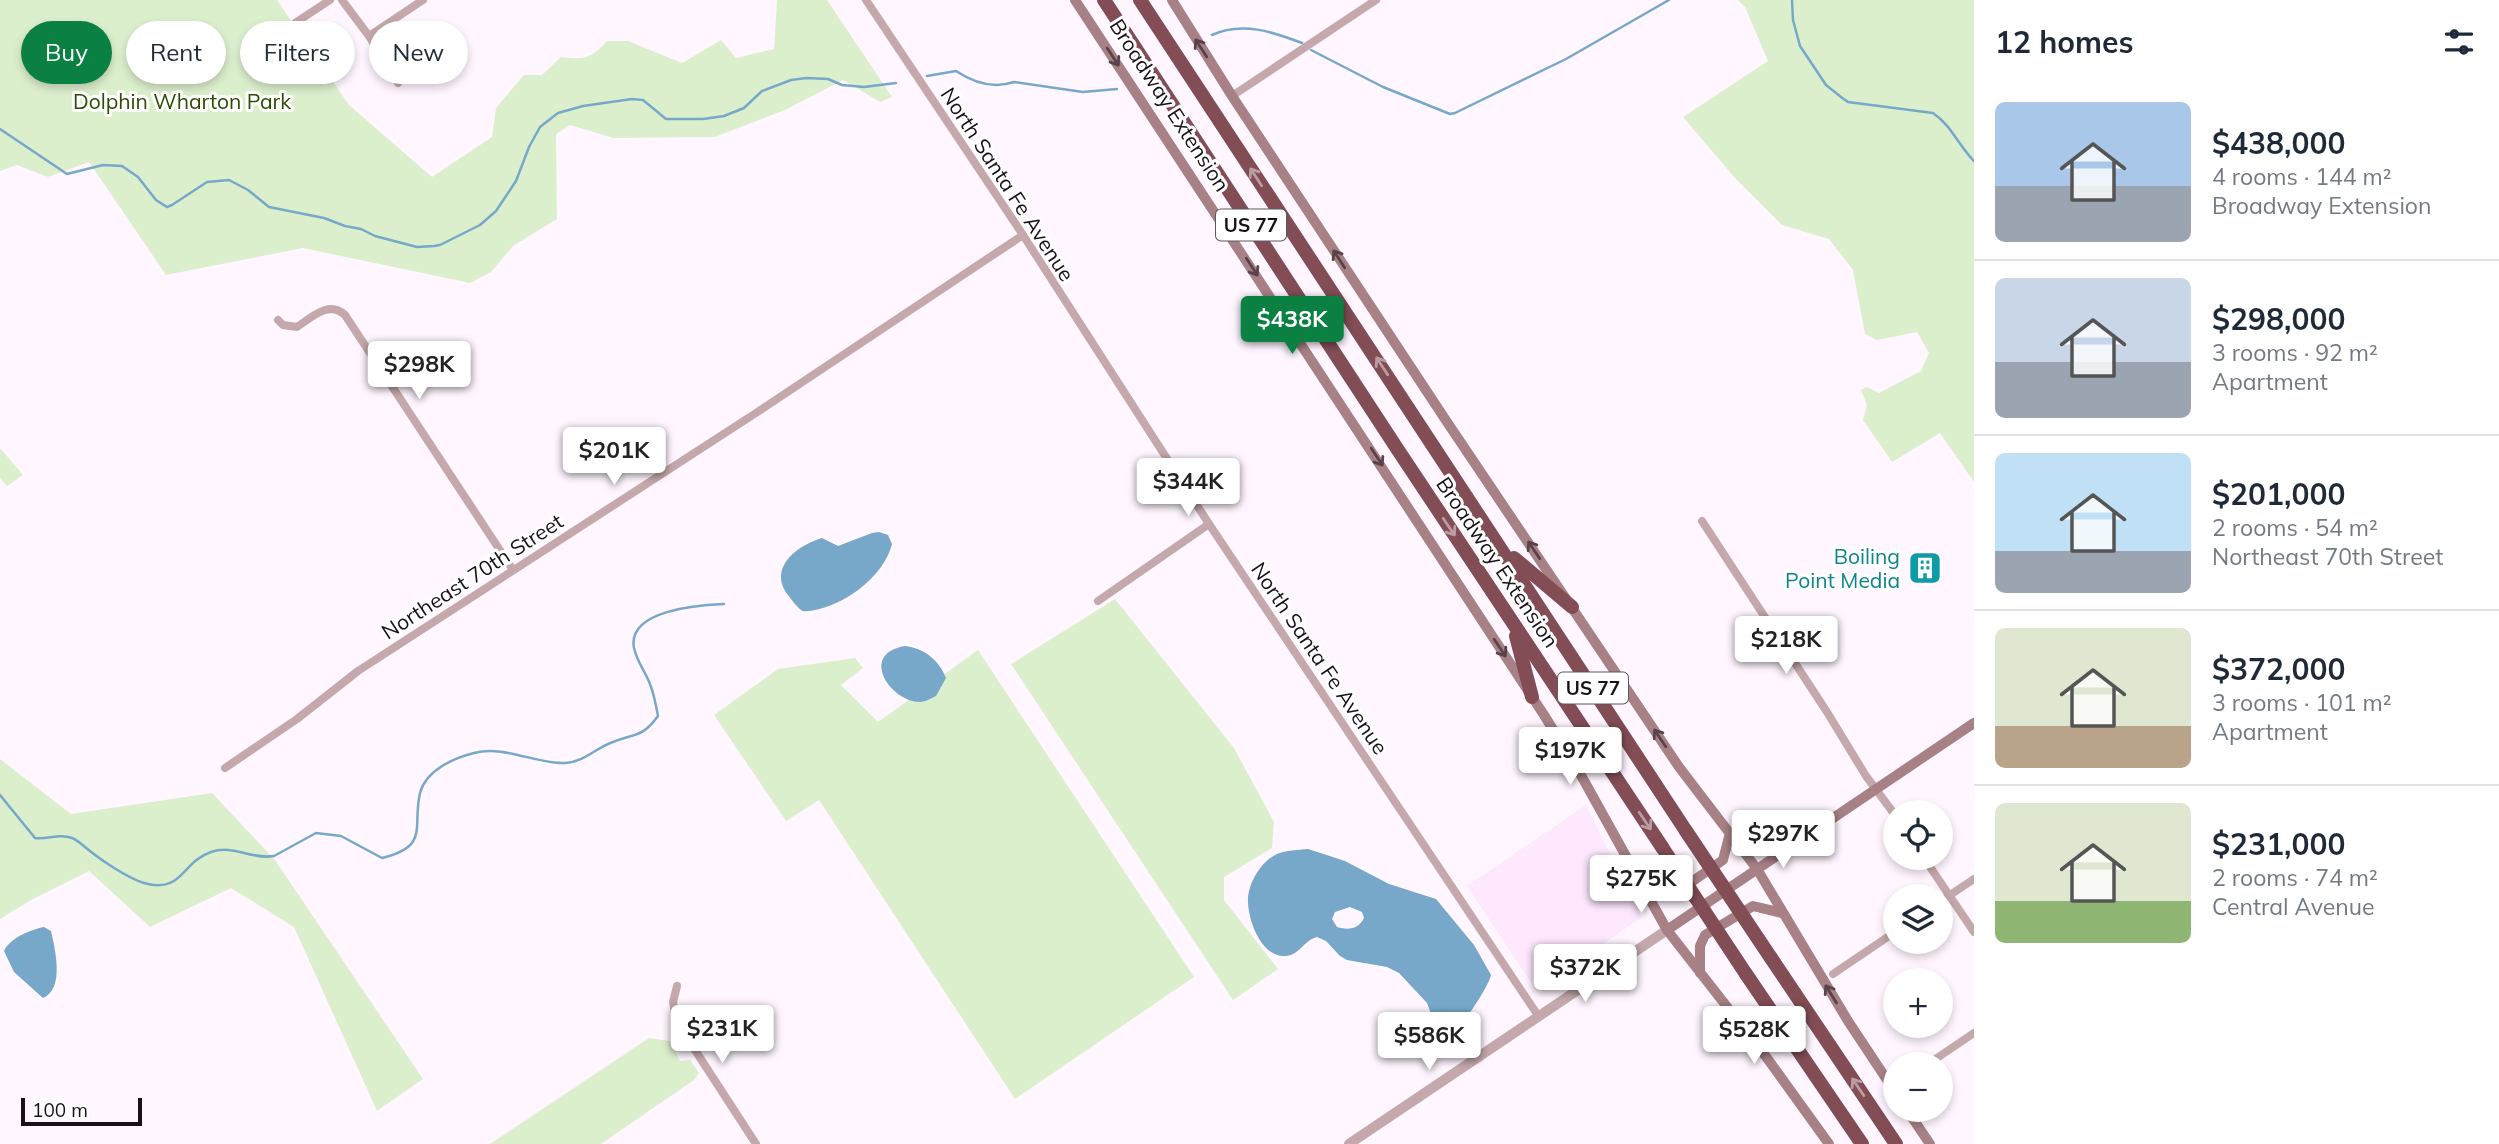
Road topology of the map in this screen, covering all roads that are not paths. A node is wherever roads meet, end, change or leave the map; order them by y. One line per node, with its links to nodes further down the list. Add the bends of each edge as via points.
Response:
1 (330, 0): 10 (street)
2 (342, 0): 12 (street)
3 (423, 0): 11 (street)
4 (866, 0): 14 (street, North Santa Fe Avenue)
5 (1075, 0): 23 (main road, Broadway Extension, one-way to 23)
6 (1104, 0): 22 (highway, Broadway Extension / US 77, one-way to 22)
7 (1140, 0): 18 (highway, Broadway Extension / US 77, one-way to 7)
8 (1172, 0): 13 (main road, Broadway Extension, one-way to 8)
9 (1376, 0): 13 (street)
10 (298, 21)
11 (392, 21)
12 (369, 36)
13 (1232, 96): 21 (main road, Broadway Extension, one-way to 13)
14 (1023, 235): 17 (street, North Santa Fe Avenue); 19 (street, Northeast 70th Street)
15 (278, 320): 19 (street, via 290,328 323,310 332,308 345,315)
16 (1702, 521): 26 (street)
17 (1209, 524): 20 (street); 41 (street, North Santa Fe Avenue)
18 (1500, 546): 21 (highway); 50 (highway, Broadway Extension / US 77, one-way to 18, bridge)
19 (513, 570): 25 (street, Northeast 70th Street, via 358,671)
20 (1098, 600)
21 (1572, 607): 28 (main road, Broadway Extension, one-way to 21, via 1679,767)
22 (1511, 621): 23 (highway); 49 (highway, Broadway Extension / US 77, one-way to 49, bridge)
23 (1532, 697): 31 (main road, Broadway Extension)
24 (1974, 723): 26 (main road)
25 (225, 768)
26 (1876, 789): 27 (street); 29 (main road)
27 (1884, 800)
28 (1730, 833): 29 (main road, Broadway Extension); 31 (main road, via 1723,860 1680,890)
29 (1757, 869): 34 (main road, Broadway Extension); 35 (main road)
30 (1974, 878): 32 (street)
31 (1643, 885): 35 (main road, Broadway Extension)
32 (1953, 892)
33 (1953, 901): 36 (street)
34 (1782, 913): 38 (main road, via 1753,906 1705,935 1700,946); 44 (main road, Broadway Extension, one-way to 34)
35 (1667, 930): 38 (main road, Broadway Extension); 41 (street)
36 (1974, 932)
37 (1883, 940): 39 (street)
38 (1700, 973): 48 (main road, Broadway Extension)
39 (1833, 974)
40 (677, 986): 47 (street, via 675,1013)
41 (1539, 1017): 46 (street)
42 (1974, 1033): 43 (street)
43 (1946, 1052)
44 (1883, 1075)
45 (1915, 1122): 51 (main road)
46 (1351, 1143)
47 (756, 1144)
48 (1829, 1144)
49 (1862, 1144)
50 (1896, 1144)
51 (1930, 1144)

